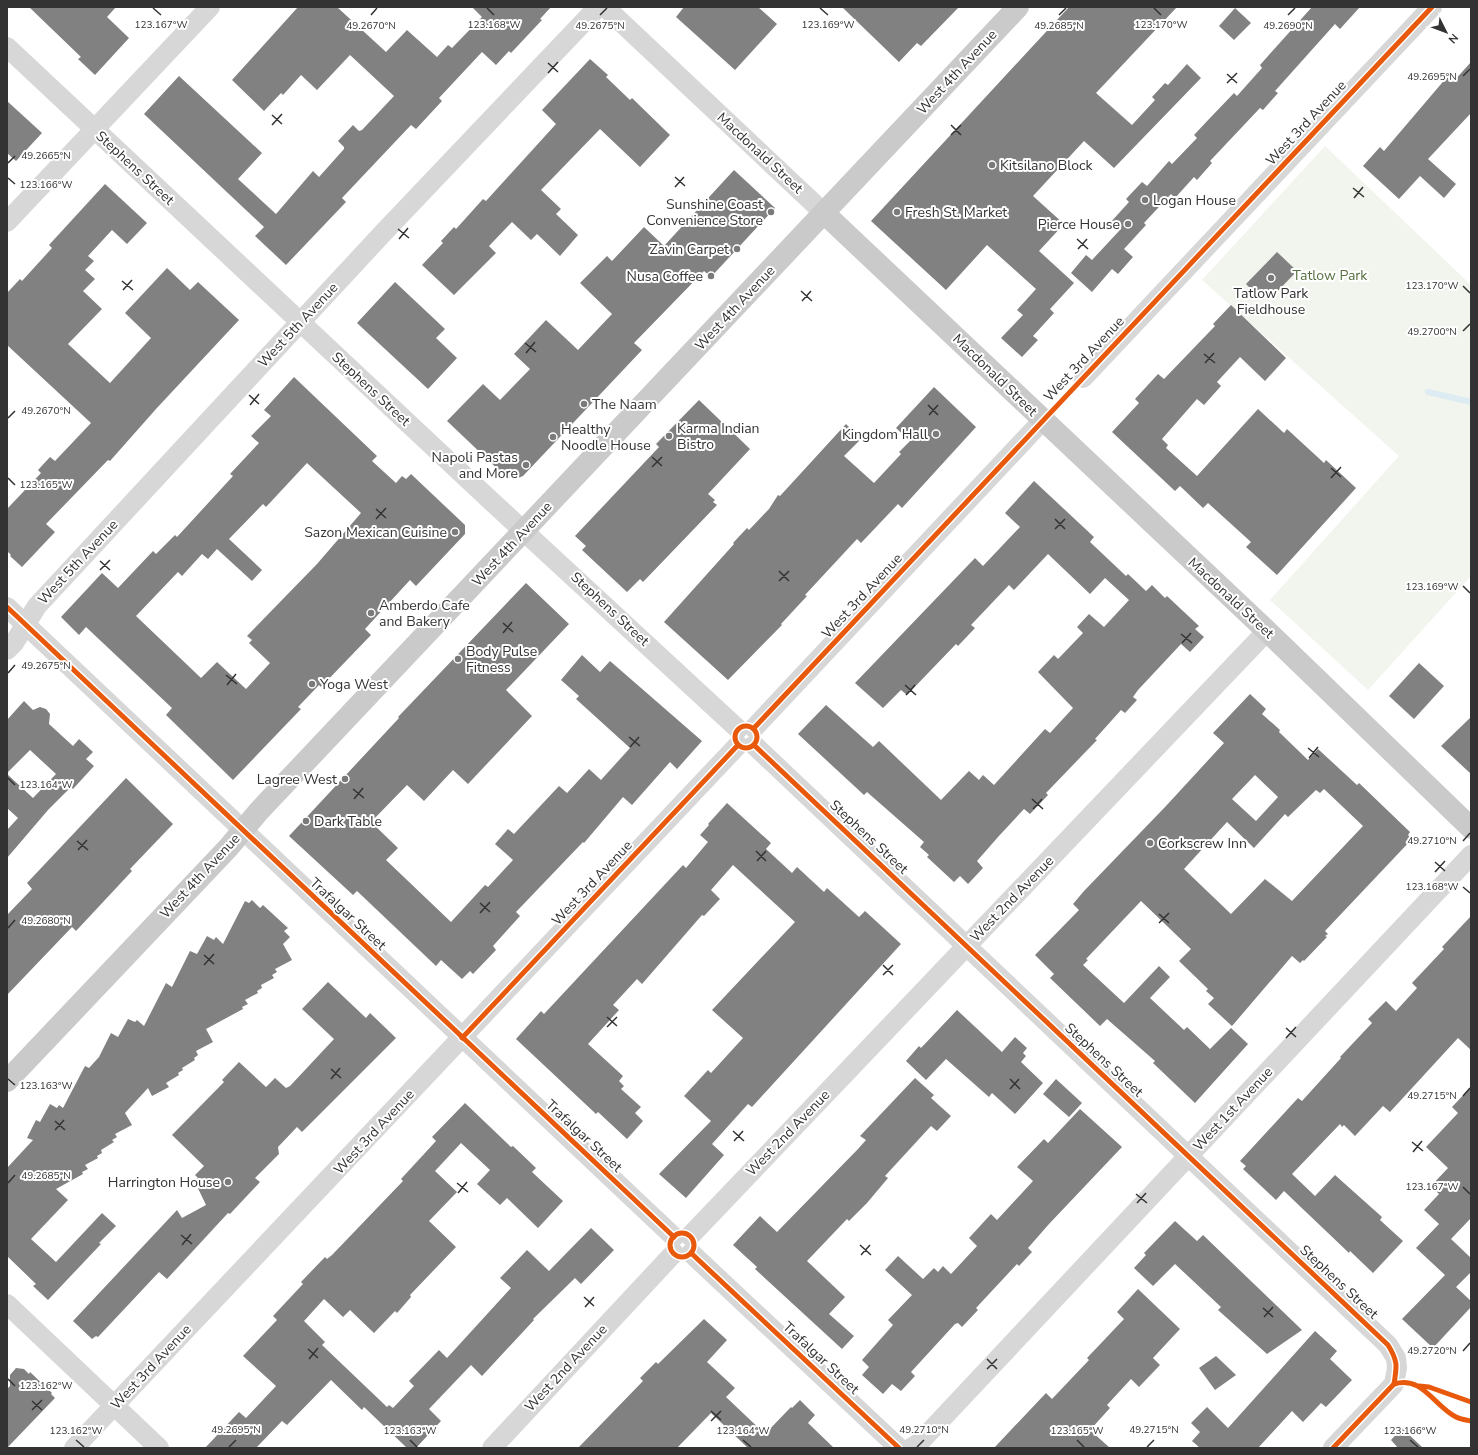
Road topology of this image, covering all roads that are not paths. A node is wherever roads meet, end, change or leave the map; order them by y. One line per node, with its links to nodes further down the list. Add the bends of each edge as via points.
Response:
1 (210, 7): 7 (street)
2 (598, 7): 10 (street, West 5th Avenue)
3 (605, 7): 8 (street, Macdonald Street)
4 (1018, 7): 8 (main road, West 4th Avenue)
5 (1432, 7): 11 (street, West 3rd Avenue)
6 (7, 47): 7 (street, Stephens Street)
7 (94, 129): 9 (street); 10 (street, Stephens Street)
8 (824, 213): 12 (main road, Macdonald Street); 13 (main road, West 4th Avenue)
9 (7, 222)
10 (301, 323): 13 (street, Stephens Street); 15 (street, West 5th Avenue, via 36,606)
11 (1083, 378)
12 (1043, 420): 16 (main road, Macdonald Street); 18 (street, West 3rd Avenue)
13 (524, 531): 18 (street, Stephens Street); 20 (main road, West 4th Avenue)
14 (7, 608): 15 (street, Trafalgar Street)
15 (26, 625): 17 (street, West 5th Avenue); 20 (street, Trafalgar Street)
16 (1267, 631): 19 (main road, Macdonald Street); 22 (street, West 2nd Avenue)
17 (7, 650)
18 (746, 737): 22 (street, Stephens Street); 23 (street, West 3rd Avenue)
19 (1471, 828)
20 (242, 830): 23 (street, Trafalgar Street); 24 (main road, West 4th Avenue)
21 (1471, 855): 25 (street, West 1st Avenue)
22 (967, 946): 25 (street, Stephens Street); 26 (street, West 2nd Avenue)
23 (462, 1038): 26 (street, Trafalgar Street); 28 (street, West 3rd Avenue)
24 (7, 1081)
25 (1189, 1157): 33 (street, West 1st Avenue, via 919,1443); 34 (street, Stephens Street, via 1388,1345 1396,1358 1394,1384)
26 (682, 1245): 31 (street, West 2nd Avenue); 32 (street, Trafalgar Street)
27 (7, 1304): 28 (street)
28 (114, 1405): 29 (street, West 3rd Avenue); 30 (street)
29 (74, 1448)
30 (159, 1448)
31 (492, 1448)
32 (899, 1448)
33 (911, 1448)
34 (1333, 1448)

